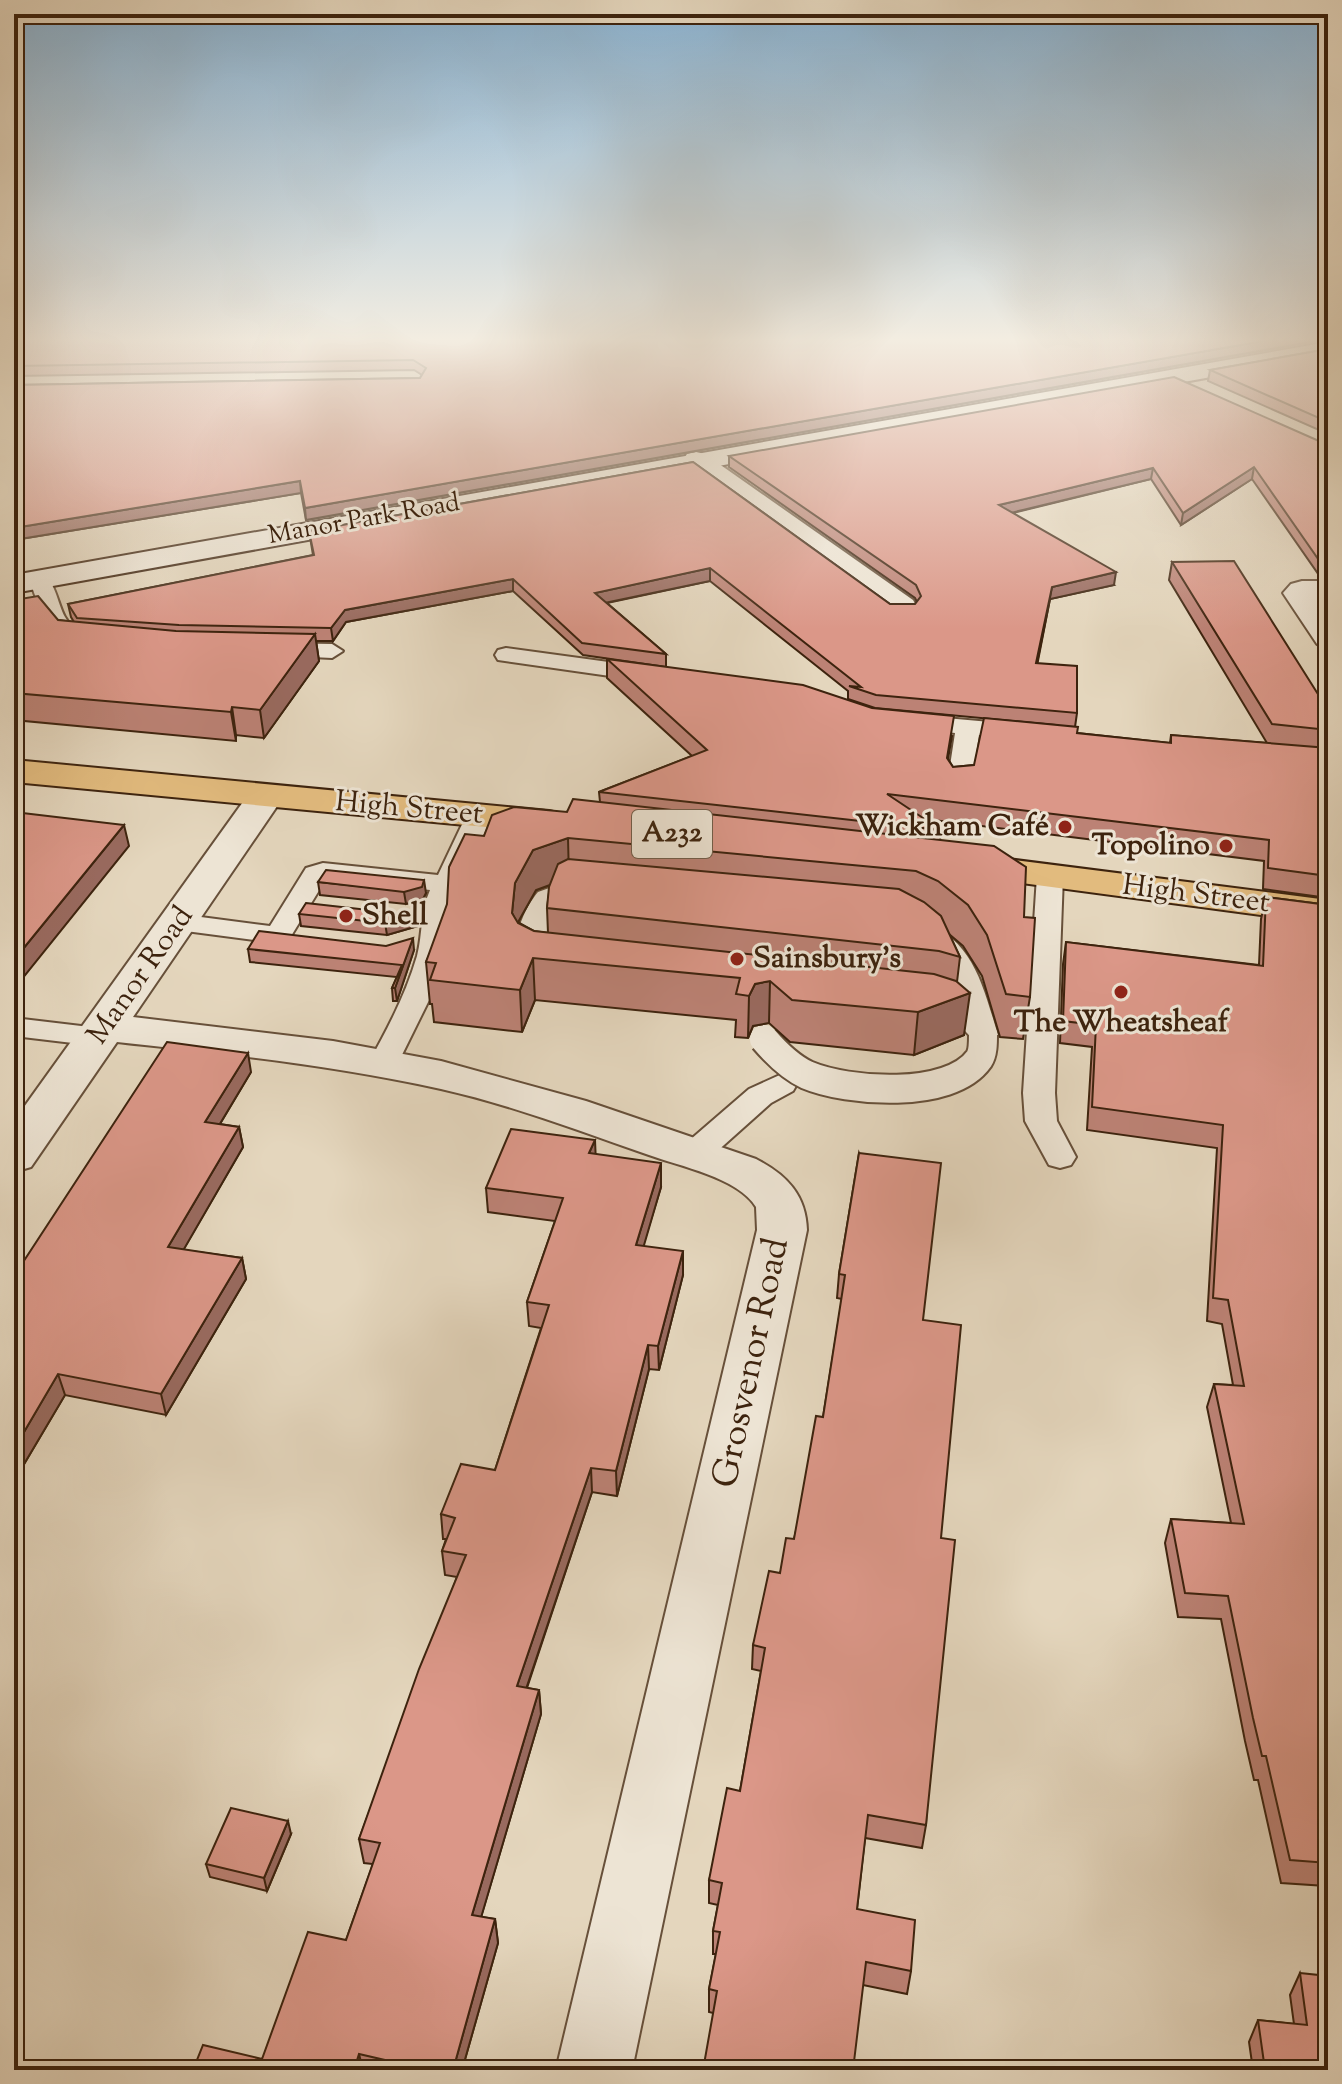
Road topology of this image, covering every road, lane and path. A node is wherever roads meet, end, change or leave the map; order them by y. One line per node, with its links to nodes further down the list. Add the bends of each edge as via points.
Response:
1 (835, 435): 2 (street, Manor Park Road)
2 (696, 460): 3 (street, Manor Park Road); 5 (street)
3 (26, 581): 7 (lane, via 65,635)
4 (1315, 590): 6 (street, via 1298,593 1299,599)
5 (902, 607)
6 (1328, 637)
7 (109, 643)
8 (252, 649): 9 (lane)
9 (332, 651)
10 (506, 655): 11 (lane)
11 (671, 677)
12 (885, 719): 13 (lane)
13 (968, 727): 14 (lane); 16 (lane)
14 (1046, 734)
15 (14, 771): 17 (highway, High Street / A232)
16 (960, 779)
17 (266, 796): 18 (highway, High Street / A232); 26 (street, Manor Road)
18 (479, 816): 19 (highway, High Street / A232); 25 (lane)
19 (588, 826)
20 (939, 863): 21 (highway, High Street)
21 (1050, 876): 24 (highway, High Street); 37 (lane, via 1039,1093 1041,1121)
22 (297, 903): 23 (lane); 25 (lane, via 315,874 323,871); 27 (lane)
23 (329, 906)
24 (1328, 912)
25 (427, 916): 33 (lane, via 435,942)
26 (178, 922): 27 (lane); 30 (street, Manor Road)
27 (278, 935): 28 (lane)
28 (310, 938)
29 (14, 1027): 30 (lane)
30 (102, 1032): 33 (street, Grosvenor Road); 36 (street, Manor Road)
31 (983, 1035): 31 (lane, via 966,1016 934,1005 548,964 533,957 529,945 545,900 569,889 901,920 927,928 952,950); 32 (lane, bridge, via 978,1060 966,1070 930,1086 902,1089 806,1075)
32 (764, 1039)
33 (383, 1064): 35 (street, Grosvenor Road, via 533,1099)
34 (782, 1084): 35 (lane, via 760,1096)
35 (694, 1154): 38 (street, Grosvenor Road, via 760,1180 775,1196 782,1230)
36 (14, 1156)
37 (1060, 1157)
38 (594, 2070)

